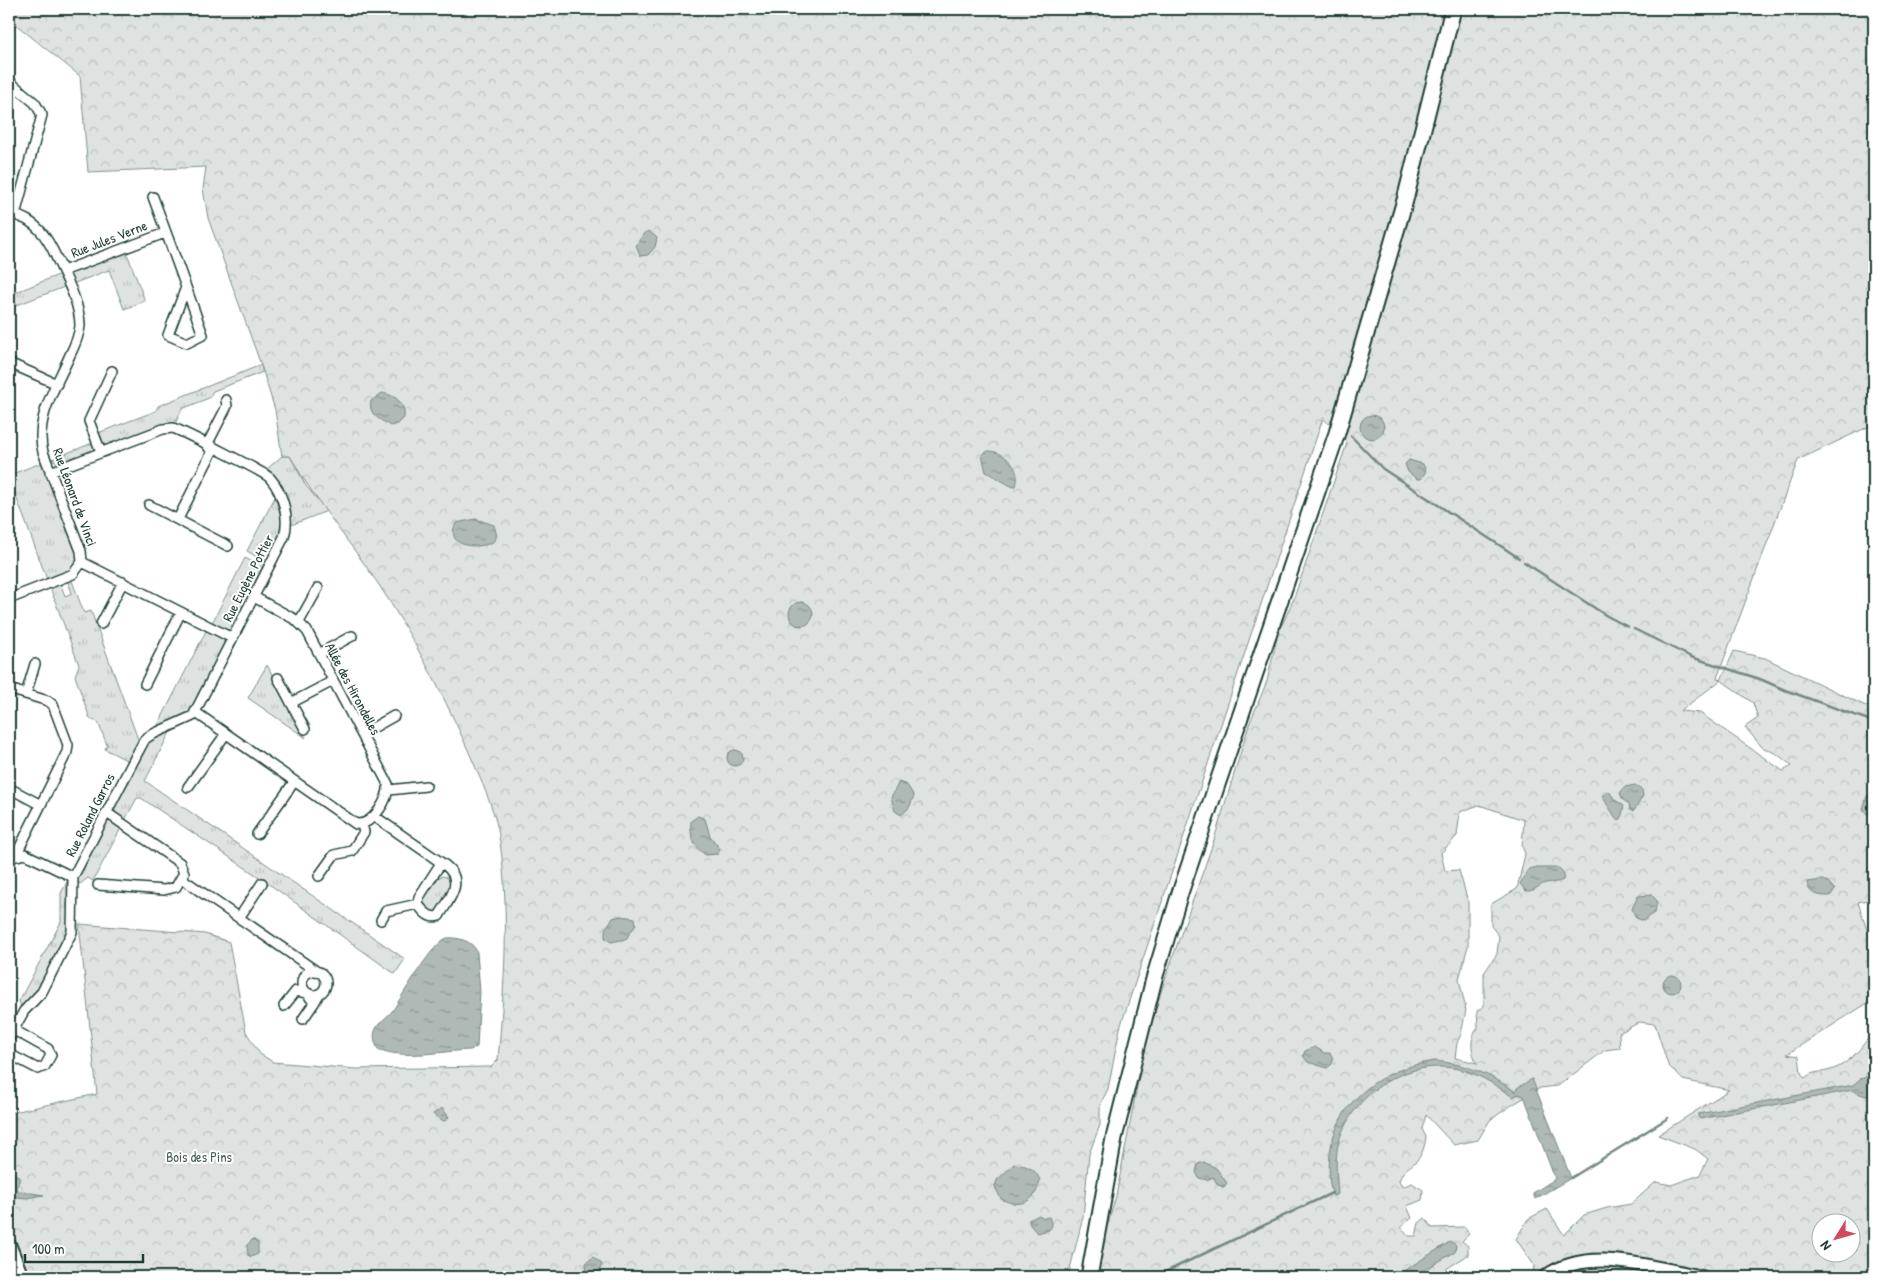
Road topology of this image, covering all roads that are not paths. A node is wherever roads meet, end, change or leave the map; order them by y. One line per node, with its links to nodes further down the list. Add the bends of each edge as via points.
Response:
1 (1443, 9): 72 (highway, via 1396,198 1330,425 1174,880 1146,976 1105,1137)
2 (1453, 9): 73 (highway, via 1406,200 1337,433 1183,884 1154,979 1114,1138)
3 (9, 81): 5 (street, via 35,103 42,115)
4 (153, 198): 6 (street, Rue Jules Verne)
5 (12, 214): 7 (street, Rue Léonard de Vinci, via 29,220 44,232)
6 (165, 233): 7 (street, Rue Jules Verne); 8 (street, Rue Jules Verne)
7 (63, 271): 11 (street, Rue Léonard de Vinci, via 77,308 80,328)
8 (186, 287): 8 (street, Rue Jules Verne, via 168,335 187,343 203,335)
9 (9, 363): 11 (street)
10 (112, 371): 14 (street, via 89,421)
11 (57, 384): 15 (street, Rue Léonard de Vinci, via 41,431 42,449)
12 (226, 400): 13 (street, via 227,406)
13 (207, 445): 14 (street, Rue Eugène Pottier, via 170,428); 17 (street, via 212,452); 22 (street, Rue Eugène Pottier, via 268,477 286,512 284,536)
14 (101, 452): 15 (street, Rue Eugène Pottier)
15 (50, 472): 19 (street, Rue Léonard de Vinci, via 81,551)
16 (149, 505): 17 (street)
17 (178, 519): 18 (street)
18 (228, 546)
19 (82, 562): 20 (street); 23 (street, Rue Léonard de Vinci, via 73,574)
20 (123, 582): 24 (street); 26 (street)
21 (318, 588): 25 (street)
22 (254, 597): 25 (street, Allée des Hirondelles); 28 (street, Rue Eugène Pottier)
23 (9, 598)
24 (181, 612): 28 (street); 33 (street)
25 (299, 622): 29 (street, Allée des Hirondelles)
26 (101, 624)
27 (352, 636): 29 (street)
28 (232, 638): 37 (street)
29 (319, 654): 32 (street, Allée des Hirondelles)
30 (35, 664): 35 (street)
31 (278, 678): 36 (street)
32 (333, 681): 36 (street); 40 (street, Allée des Hirondelles)
33 (144, 684)
34 (9, 689): 35 (street)
35 (26, 694): 47 (street, via 53,704 68,745)
36 (291, 703): 39 (street)
37 (195, 712): 41 (street); 48 (street, Rue Roland Garros, via 190,718 145,739)
38 (394, 716): 40 (street)
39 (305, 729)
40 (362, 734): 46 (street, Allée des Hirondelles, via 388,784)
41 (225, 735): 42 (street); 44 (street)
42 (294, 782): 50 (street); 51 (street)
43 (426, 786): 46 (street)
44 (188, 787)
45 (9, 788): 47 (street)
46 (388, 790): 49 (street)
47 (41, 805): 52 (street)
48 (107, 813): 55 (street, Rue Roland Garros); 56 (street, via 180,863 184,873)
49 (374, 816): 50 (street); 53 (street)
50 (362, 825): 54 (street, via 364,832 352,851 334,855)
51 (257, 834)
52 (12, 857): 55 (street, via 25,854)
53 (441, 863): 59 (street, via 419,897); 59 (street, via 455,877 454,894 439,916 429,916)
54 (319, 876)
55 (73, 877): 68 (street, Rue Roland Garros, via 72,932 42,992 24,1011)
56 (181, 878): 58 (street, via 176,887 164,890); 60 (street)
57 (262, 883): 60 (street)
58 (98, 885)
59 (418, 904): 61 (street, via 386,911)
60 (239, 918): 62 (street)
61 (381, 920)
62 (316, 971): 63 (street, via 308,972 302,978 302,987); 64 (street, via 326,984)
63 (307, 993): 64 (street); 65 (street); 66 (street, via 293,993)
64 (319, 994): 65 (street)
65 (314, 1003): 67 (street)
66 (284, 1006)
67 (303, 1019)
68 (10, 1035): 69 (street, via 48,1048 51,1055 45,1066 38,1069)
69 (9, 1054)
70 (9, 1244): 71 (street)
71 (22, 1277)
72 (1080, 1277)
73 (1088, 1277)
74 (1544, 1277): 75 (street, via 1567,1265 1594,1261)
75 (1702, 1277)

